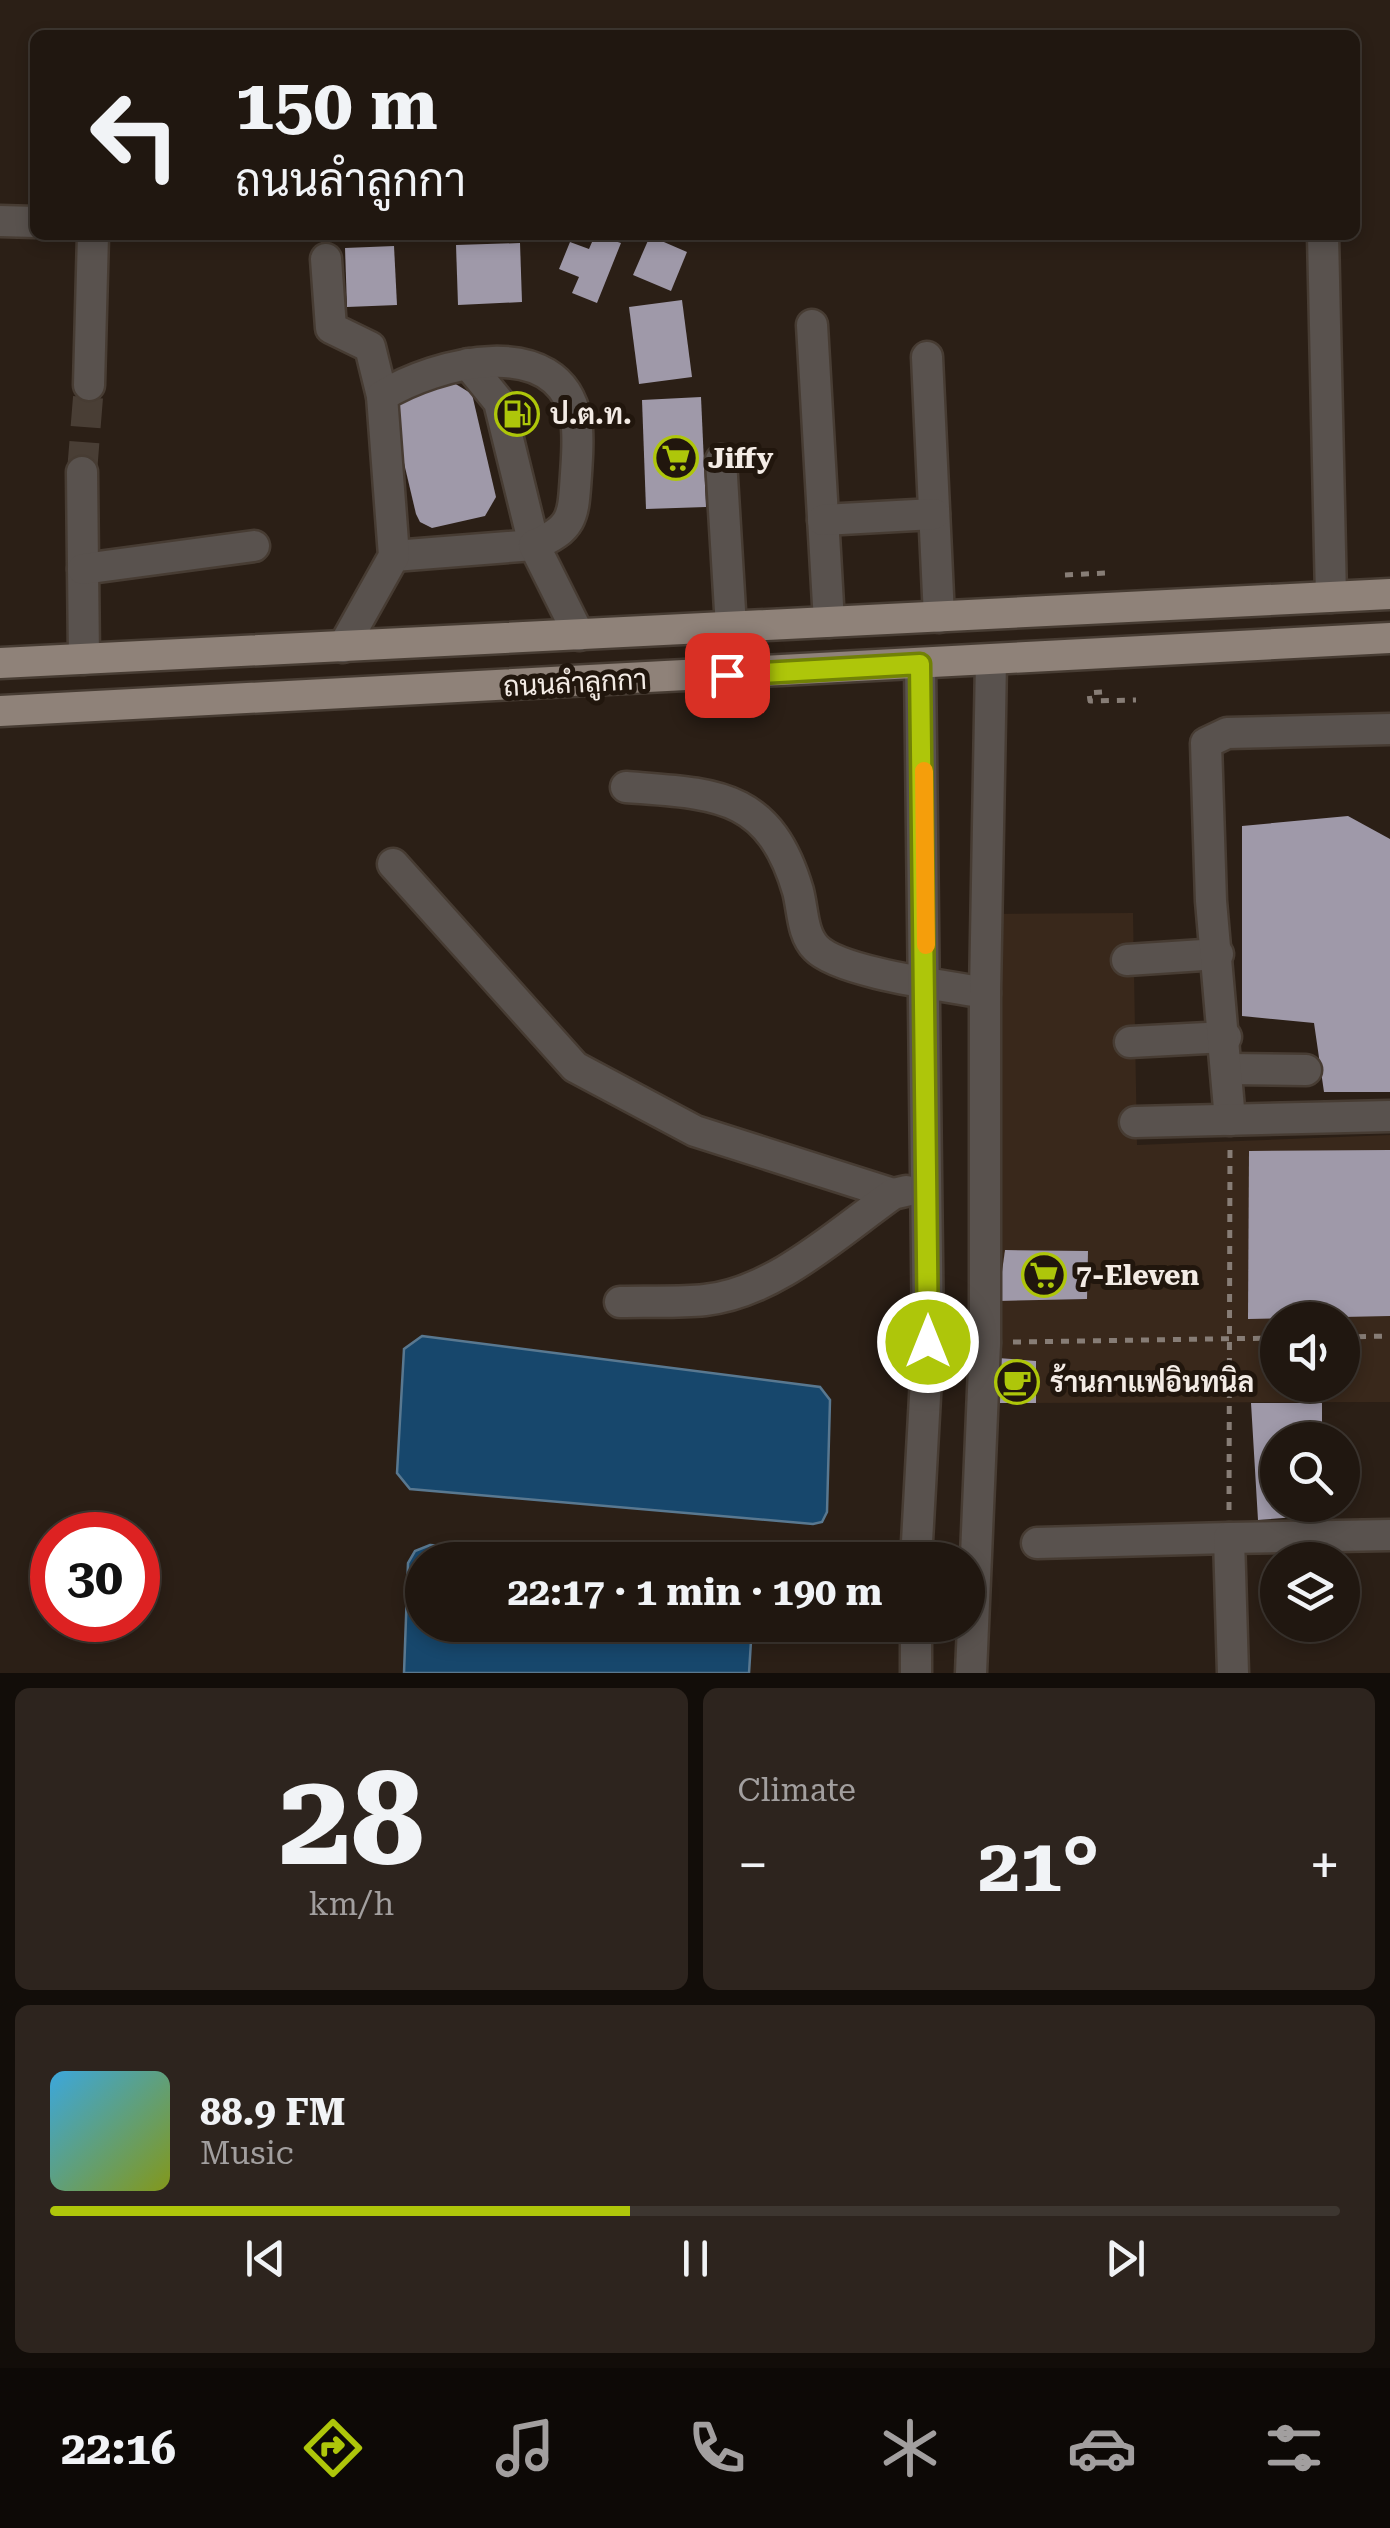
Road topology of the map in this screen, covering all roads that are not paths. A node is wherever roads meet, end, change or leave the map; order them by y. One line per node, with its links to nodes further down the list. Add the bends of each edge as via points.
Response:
1 (0, 222): 2 (street)
2 (30, 222)
3 (93, 240): 9 (street)
4 (1323, 240): 20 (street)
5 (326, 260): 10 (street, via 331,328 370,347)
6 (812, 325): 14 (street)
7 (927, 357): 13 (street)
8 (468, 364): 10 (street, via 411,378); 15 (street, via 499,402); 15 (street, via 524,362 544,372 564,390 576,419 573,514 560,534)
9 (89, 385)
10 (382, 396): 17 (street)
11 (721, 460): 23 (street)
12 (82, 472): 18 (street)
13 (934, 514): 14 (street); 21 (street)
14 (822, 520): 22 (street)
15 (534, 545): 17 (street); 24 (street)
16 (254, 546): 18 (street)
17 (394, 556): 26 (street)
18 (83, 568): 27 (street)
19 (1390, 594): 20 (main road, ถนนลำลูกกา)
20 (1331, 598): 21 (main road, ถนนลำลูกกา)
21 (939, 616): 22 (main road, ถนนลำลูกกา)
22 (829, 622): 23 (main road, ถนนลำลูกกา)
23 (731, 626): 24 (main road, ถนนลำลูกกา)
24 (579, 635): 26 (main road, ถนนลำลูกกา)
25 (1390, 638): 29 (main road, ถนนลำลูกกา)
26 (343, 647): 27 (main road, ถนนลำลูกกา)
27 (84, 658): 28 (main road, ถนนลำลูกกา)
28 (0, 662)
29 (991, 662): 30 (main road, ถนนลำลูกกา); 38 (street)
30 (920, 664): 31 (main road, ถนนลำลูกกา); 37 (street)
31 (0, 711)
32 (1390, 729): 35 (street, via 1227,733 1206,743)
33 (626, 787): 37 (street, via 714,794 753,812 793,875 805,932 816,949 838,962)
34 (393, 864): 47 (street, via 575,1067 696,1131)
35 (1218, 954): 36 (street); 39 (street)
36 (1127, 960)
37 (927, 982): 38 (street); 46 (street)
38 (984, 994): 50 (street)
39 (1226, 1038): 40 (street); 41 (street)
40 (1130, 1042)
41 (1228, 1070): 42 (street); 44 (street)
42 (1306, 1070)
43 (1390, 1116): 44 (street)
44 (1230, 1120): 45 (street)
45 (1135, 1122)
46 (928, 1186): 47 (street); 49 (street)
47 (894, 1194): 48 (street, via 745,1290 708,1300)
48 (620, 1302)
49 (928, 1342): 50 (street); 53 (street)
50 (986, 1343): 57 (street)
51 (1390, 1535): 52 (street)
52 (1230, 1538): 54 (street); 58 (street)
53 (917, 1542)
54 (1037, 1544)
55 (916, 1642): 56 (street)
56 (916, 1673)
57 (971, 1673)
58 (1234, 1673)

